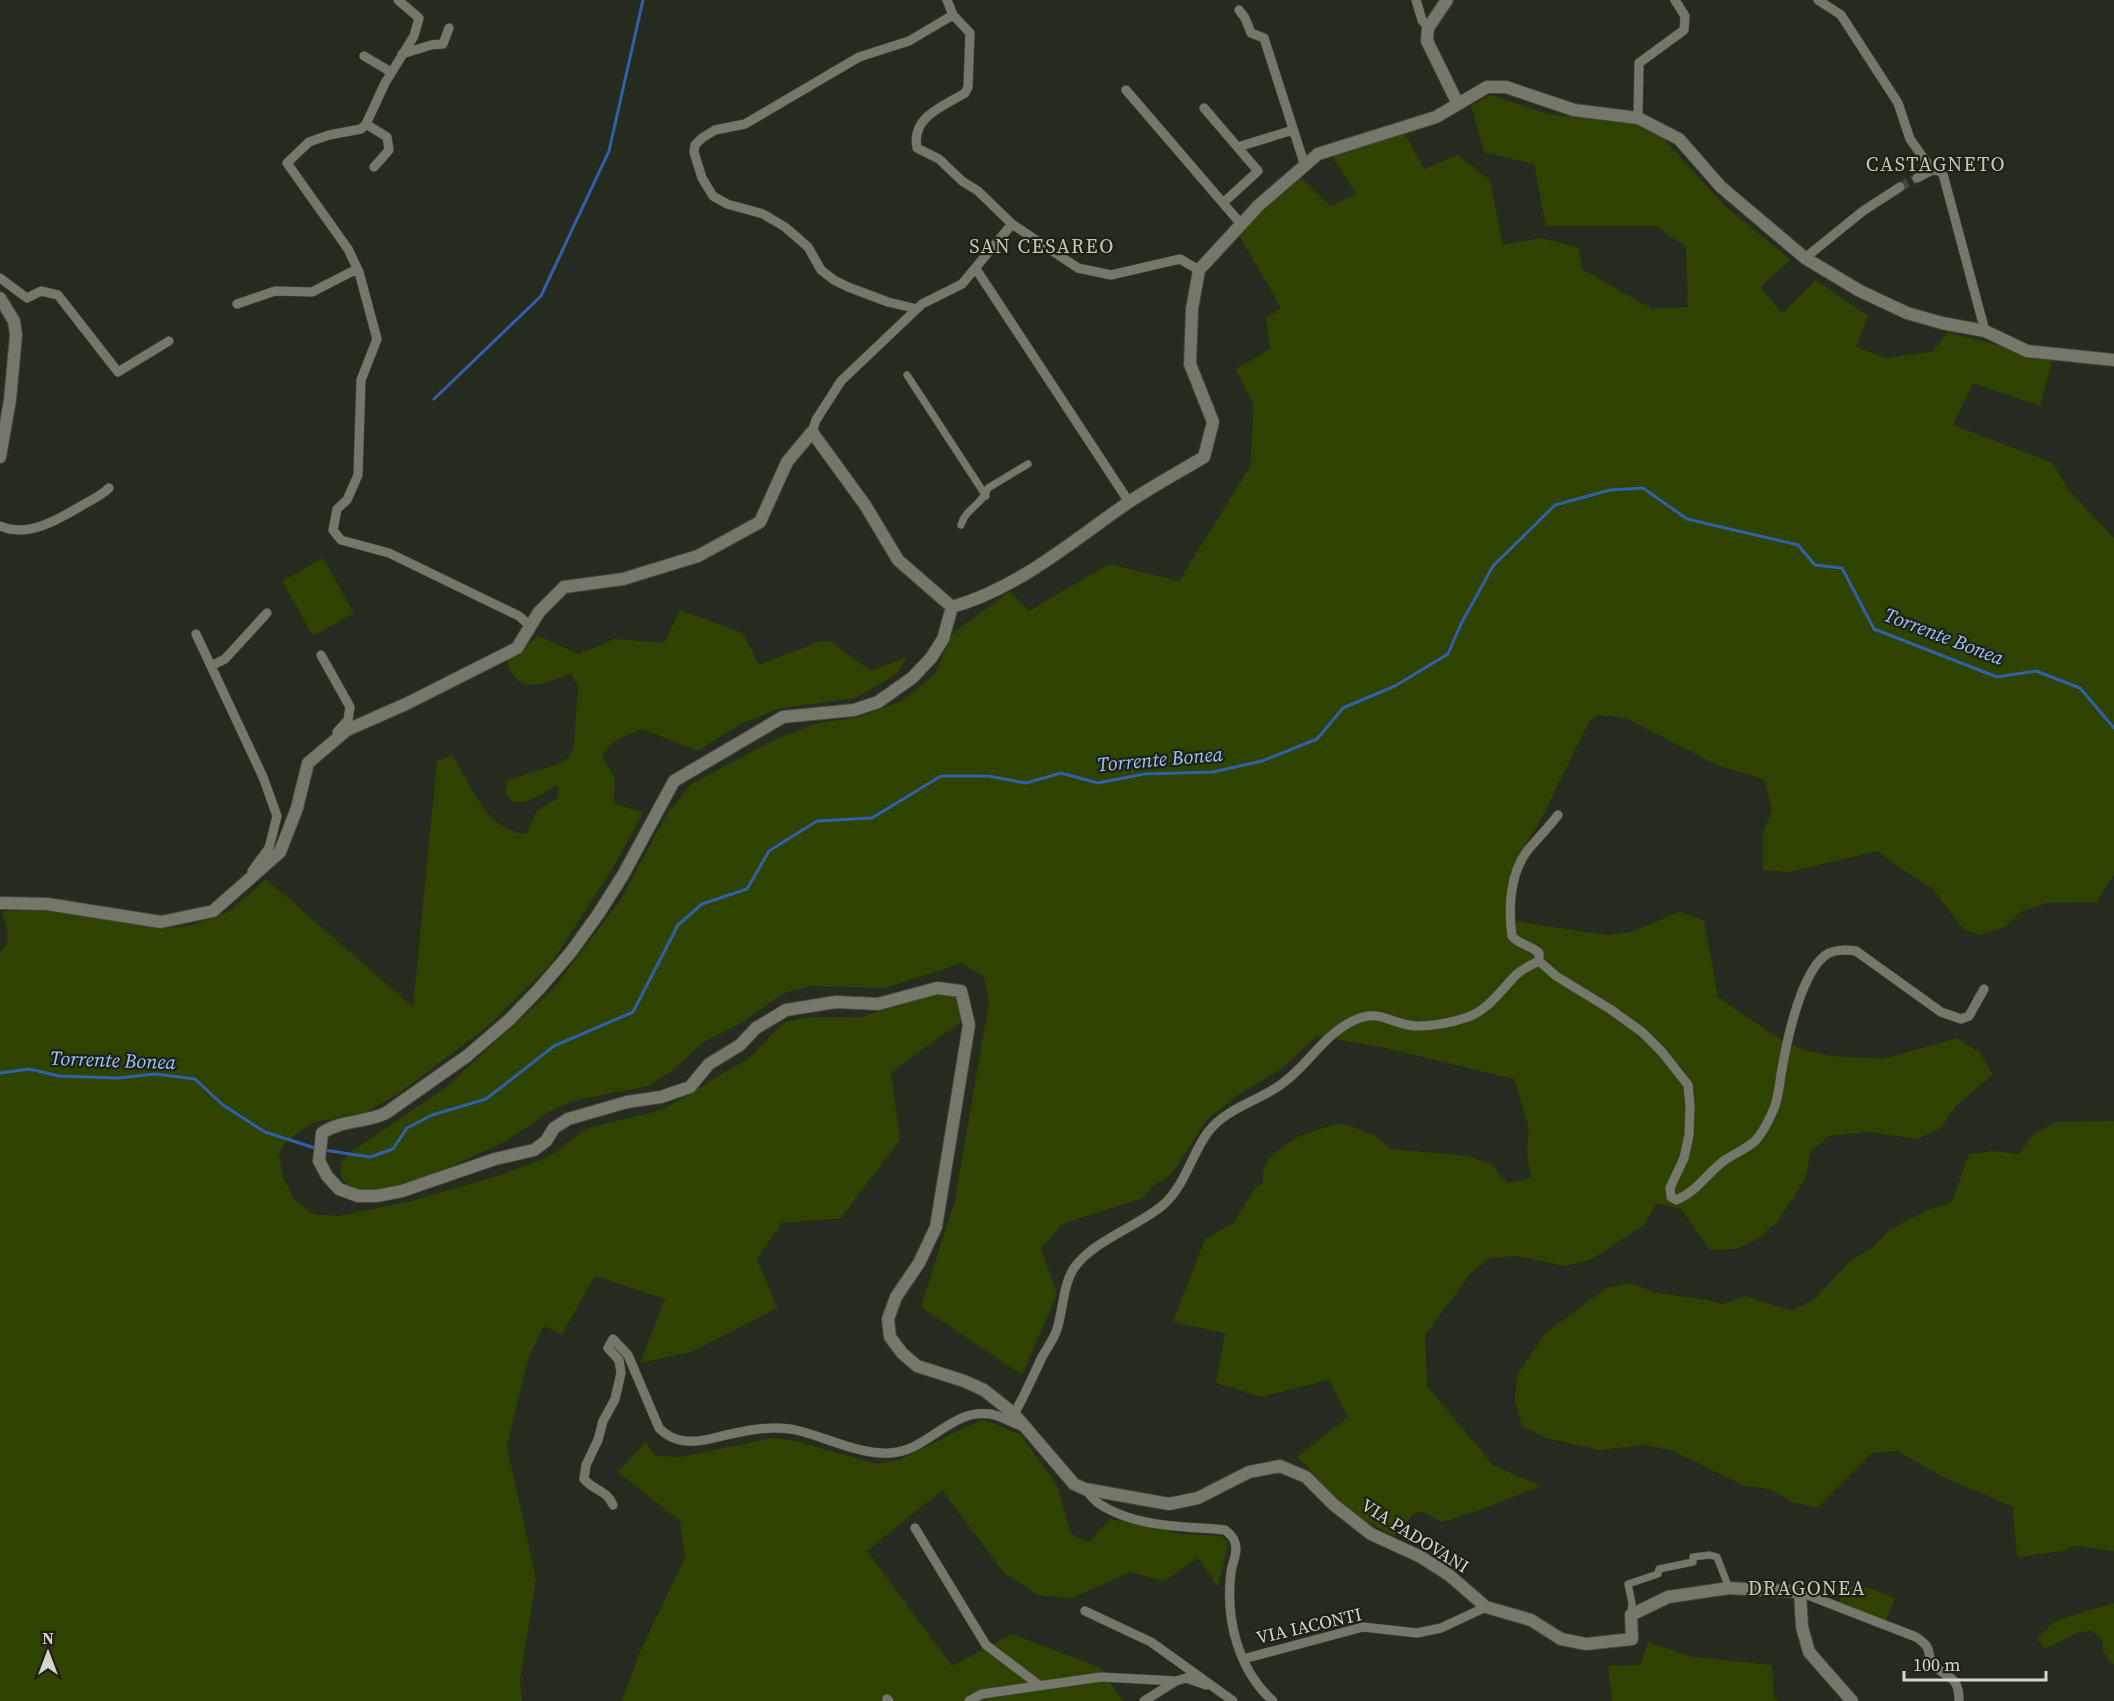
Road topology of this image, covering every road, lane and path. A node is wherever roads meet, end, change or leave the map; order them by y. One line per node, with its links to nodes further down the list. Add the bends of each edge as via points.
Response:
1 (398, 0): 11 (street, via 419,18 414,36)
2 (947, 0): 8 (street)
3 (1416, 0): 10 (street)
4 (1447, 0): 10 (street)
5 (1675, 0): 17 (street, via 1685,16 1684,30 1639,63)
6 (1818, 0): 23 (street, via 1841,15 1898,103 1910,139)
7 (1239, 10): 19 (street, via 1251,33 1264,38)
8 (953, 15): 27 (street, via 970,33 968,87 965,93 923,119 915,136 917,148 939,159); 36 (street, via 909,41 859,57 745,124 715,130 702,138 694,152 713,196 763,214 785,227 808,247 821,270 834,280)
9 (449, 28): 11 (street, via 443,44)
10 (1428, 28): 15 (street, via 1427,41)
11 (402, 54): 13 (street)
12 (364, 56): 13 (street)
13 (391, 72): 18 (street)
14 (1126, 90): 26 (street)
15 (1458, 104): 17 (street, via 1487,87 1506,87 1574,110); 21 (street, via 1436,117 1318,154)
16 (1204, 108): 20 (street)
17 (1638, 118): 29 (street, via 1678,139 1721,187)
18 (366, 124): 22 (street, via 387,137 389,150); 30 (street, via 361,129 309,142 286,163 348,249)
19 (1293, 130): 20 (street); 21 (street)
20 (1238, 147): 26 (street, via 1258,171)
21 (1305, 166): 28 (street)
22 (374, 167)
23 (1932, 170): 24 (street); 37 (street, via 1943,174)
24 (1917, 178)
25 (1900, 186): 29 (street)
26 (1223, 203): 28 (street)
27 (1012, 224): 31 (street); 32 (street, via 1078,268 1112,275 1179,259)
28 (1241, 224): 32 (street)
29 (1805, 258): 37 (street, via 1907,313)
30 (357, 269): 35 (street, via 312,292 276,291); 51 (street, via 377,339 361,380 358,475 347,500 337,509 333,530 341,540 389,553 519,616)
31 (976, 269): 36 (street, via 962,284); 46 (street)
32 (1199, 270): 46 (street, via 1192,309 1190,364 1213,422 1204,457)
33 (0, 278): 38 (street, via 27,298 41,291 58,295 118,372)
34 (0, 298): 42 (street, via 14,321 16,335)
35 (237, 304)
36 (917, 309): 41 (street, via 841,381)
37 (1985, 331): 39 (street, via 2027,351)
38 (170, 341)
39 (2114, 360)
40 (907, 375): 45 (street)
41 (812, 432): 49 (street, via 865,505 898,560); 51 (street, via 787,462 760,522 698,556 623,579 564,586)
42 (0, 457)
43 (1028, 464): 45 (street, via 988,488)
44 (109, 488): 48 (street, via 56,522 18,530)
45 (986, 496): 47 (street, via 963,516)
46 (1129, 502): 49 (street, via 1059,554 977,600)
47 (961, 525)
48 (0, 526)
49 (952, 607): 61 (street, VIA PADOVANI, via 943,639 931,658 912,678 878,702 847,711 783,717 674,781 599,913 563,961 509,1020 467,1056 386,1113 341,1123 322,1133 319,1161 339,1189 358,1196 402,1191 534,1150 568,1119 690,1087 709,1064 786,1010 836,1002 879,1004 937,988 962,991 969,1025 936,1227 896,1298 888,1319 890,1337 917,1366 964,1380)
50 (267, 613): 54 (street, via 225,659)
51 (530, 626): 55 (street, via 517,648 347,730)
52 (196, 634): 54 (street)
53 (321, 655): 55 (street, via 350,707 348,720 321,746)
54 (211, 666): 57 (street, via 277,816 268,848)
55 (324, 750): 57 (street, via 308,763 297,808 280,852)
56 (1558, 816): 59 (street, via 1526,853 1513,884 1512,936 1539,953)
57 (241, 888): 58 (street, via 213,910 161,922 47,904)
58 (0, 903)
59 (1539, 961): 60 (street, via 1642,1032 1688,1085 1689,1135 1684,1158 1670,1188 1671,1197 1676,1200 1757,1139 1778,1100 1782,1065 1806,979 1828,954 1856,951 1941,1012 1961,1019 1969,1016); 61 (street, via 1517,974 1477,1014 1464,1019 1413,1026 1378,1015 1354,1020 1316,1048 1286,1081 1224,1117 1208,1132 1163,1205 1084,1256 1073,1270 1056,1331)
60 (1984, 988)
61 (1014, 1414): 62 (street, VIA PADOVANI)
62 (1026, 1428): 63 (street, VIA PADOVANI, via 1074,1484); 64 (street, via 988,1413 974,1415 898,1452 864,1451 787,1429 767,1428 703,1440 667,1437 659,1428 628,1355 613,1339 608,1348 619,1359 621,1373 584,1479 590,1487 610,1497)
63 (1085, 1489): 68 (street, VIA PADOVANI, via 1169,1504 1198,1498 1249,1472 1280,1466 1306,1477 1371,1534 1449,1575); 71 (street, VIA IACONTI, via 1099,1505 1145,1522 1225,1530 1231,1534 1236,1549 1230,1618)
64 (613, 1505)
65 (915, 1528): 73 (street, via 986,1645)
66 (1729, 1588): 67 (street); 70 (street, via 1668,1597); 70 (street, via 1717,1557 1693,1557 1693,1562 1659,1569 1658,1574 1628,1584)
67 (1800, 1592): 79 (street, via 1802,1628 1809,1652); 80 (street, via 1916,1637 1926,1645 1932,1664 1956,1682)
68 (1486, 1607): 70 (street, via 1531,1620 1561,1639 1586,1644 1632,1639); 71 (street, VIA IACONTI, via 1441,1628 1417,1633 1363,1627)
69 (1085, 1611): 74 (street, via 1151,1642)
70 (1631, 1615)
71 (1244, 1659): 78 (street, VIA IACONTI, via 1251,1676)
72 (1176, 1681): 73 (street, via 1101,1677); 74 (street, via 1186,1678); 76 (street)
73 (1039, 1685): 75 (street, via 981,1694)
74 (1214, 1687): 77 (street)
75 (969, 1701)
76 (1144, 1701)
77 (1233, 1701)
78 (1273, 1701)
79 (1852, 1701)
80 (1959, 1701)

